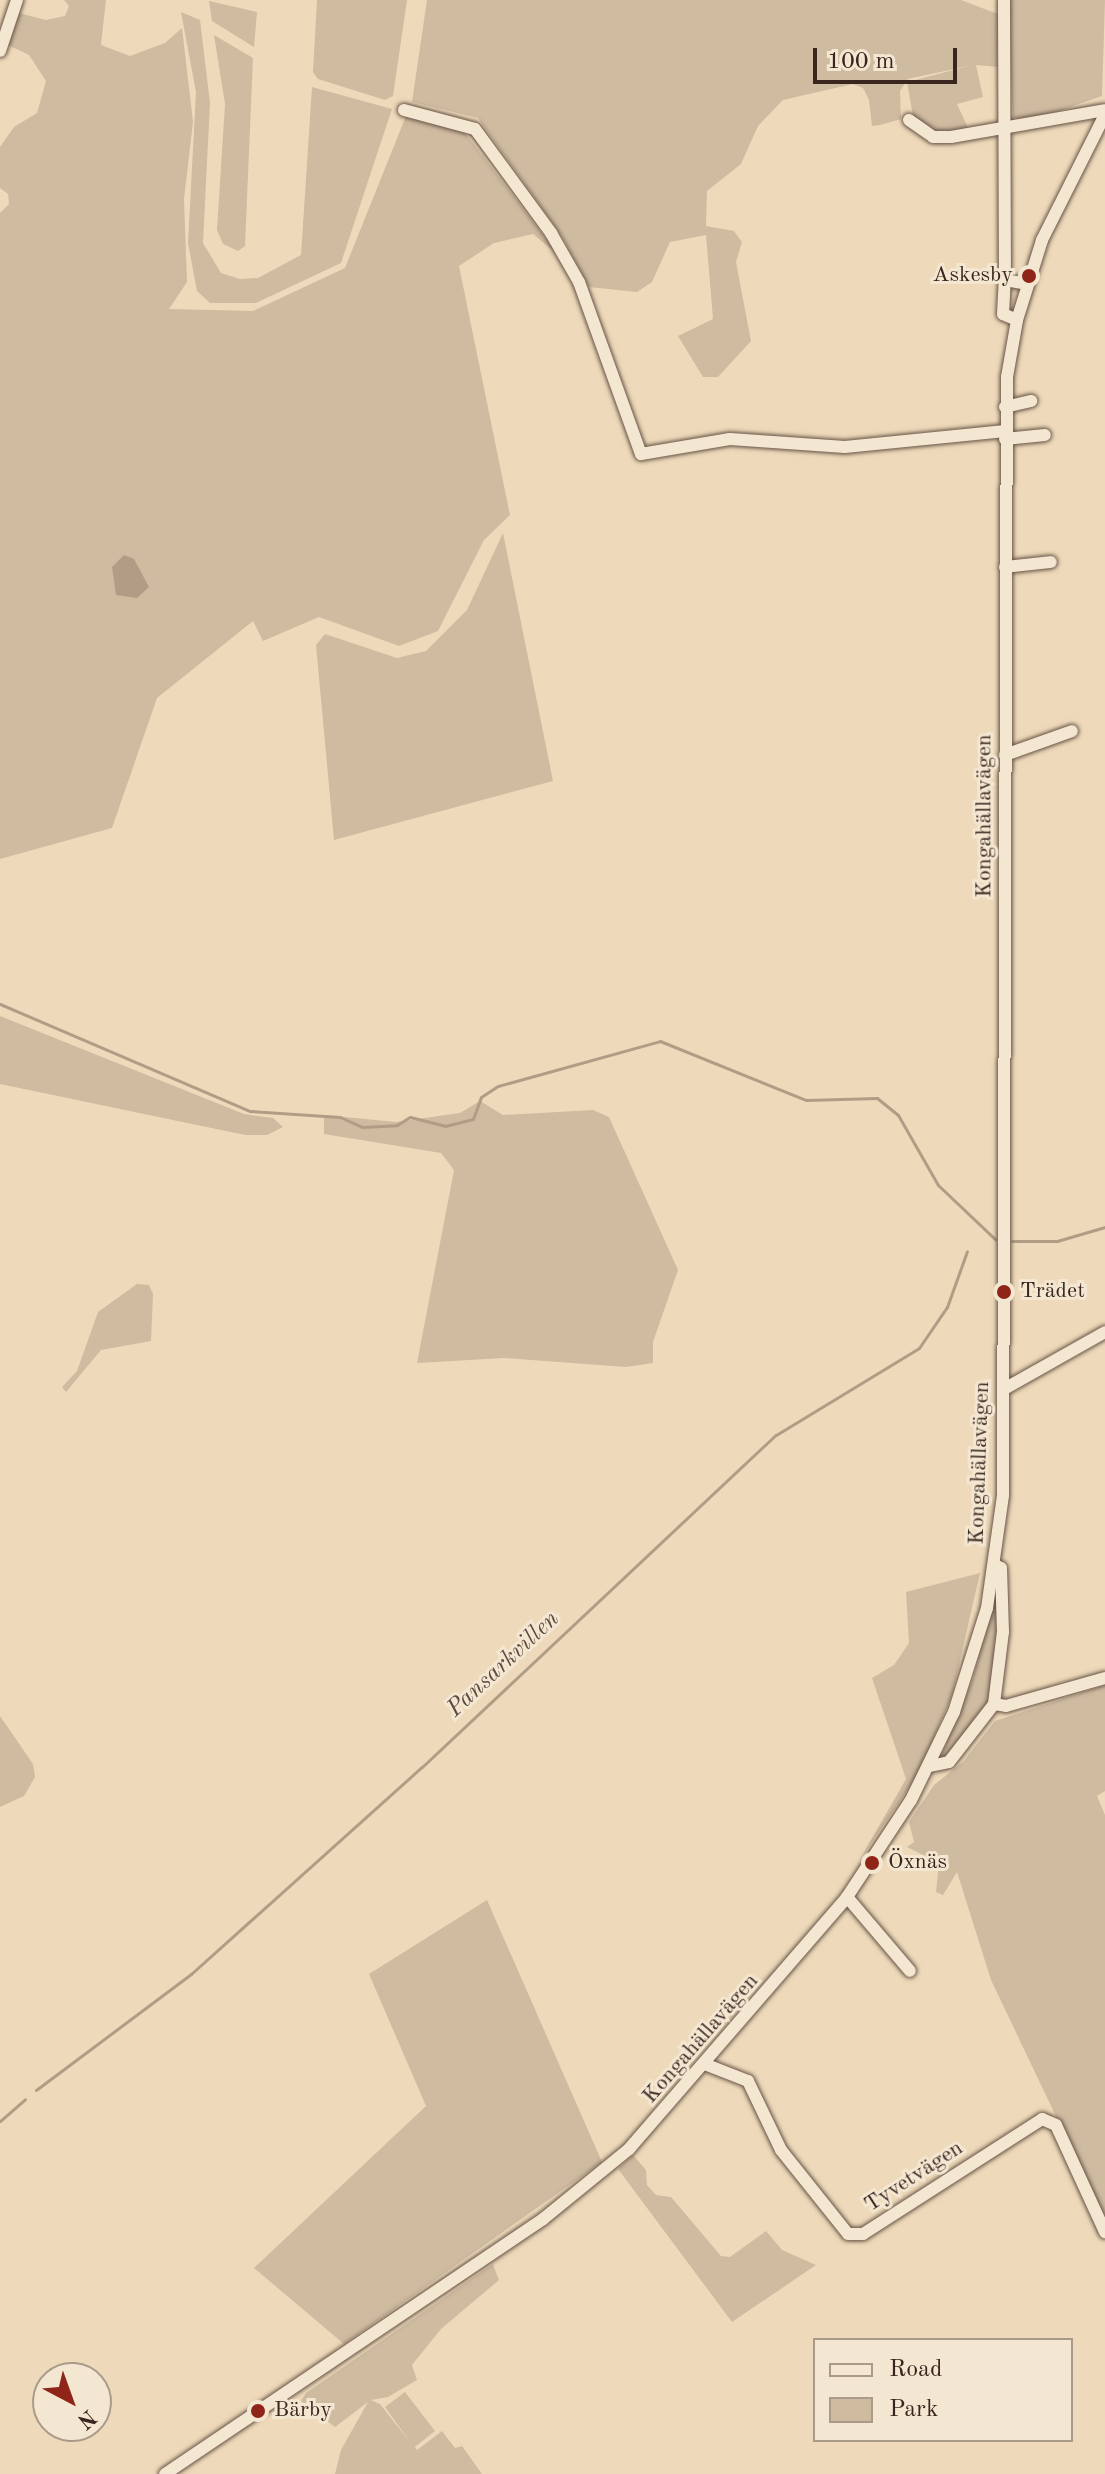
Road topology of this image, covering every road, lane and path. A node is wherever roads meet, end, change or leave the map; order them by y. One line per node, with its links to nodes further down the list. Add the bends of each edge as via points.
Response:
1 (17, 0): 3 (street)
2 (1004, 0): 7 (street)
3 (0, 51)
4 (404, 110): 13 (street, via 475,129 551,233 579,282 641,454 730,439 855,447)
5 (1105, 113): 7 (street); 9 (street, Kongahällavägen, via 1062,193)
6 (909, 120): 7 (street, via 933,137)
7 (1006, 131): 8 (street)
8 (1005, 280): 9 (street); 10 (street, via 1003,314)
9 (1027, 284): 10 (street, Kongahällavägen)
10 (1017, 320): 12 (street, Kongahällavägen)
11 (1031, 401): 12 (street)
12 (1005, 407): 13 (street, Kongahällavägen)
13 (1005, 435): 14 (street); 16 (street, Kongahällavägen)
14 (1045, 435)
15 (1051, 562): 16 (street)
16 (1005, 567): 18 (street, Kongahällavägen)
17 (1072, 731): 18 (street)
18 (1005, 755): 20 (street, Kongahällavägen)
19 (1105, 1332): 20 (street)
20 (1004, 1389): 21 (street, Kongahällavägen, via 1003,1495)
21 (995, 1565): 23 (street, via 1001,1568 1003,1632); 24 (street, Kongahällavägen, via 971,1664)
22 (1105, 1678): 23 (street, via 1006,1706)
23 (994, 1704): 24 (street, via 949,1762)
24 (930, 1766): 25 (street, Kongahällavägen)
25 (847, 1897): 26 (street); 27 (street, Kongahällavägen)
26 (910, 1971)
27 (707, 2065): 28 (street, Tyvetvägen, via 748,2081 781,2150 848,2234 863,2234 1042,2119 1056,2125); 29 (street, Kongahällavägen, via 641,2137 572,2198)
28 (1105, 2232)
29 (165, 2474)

